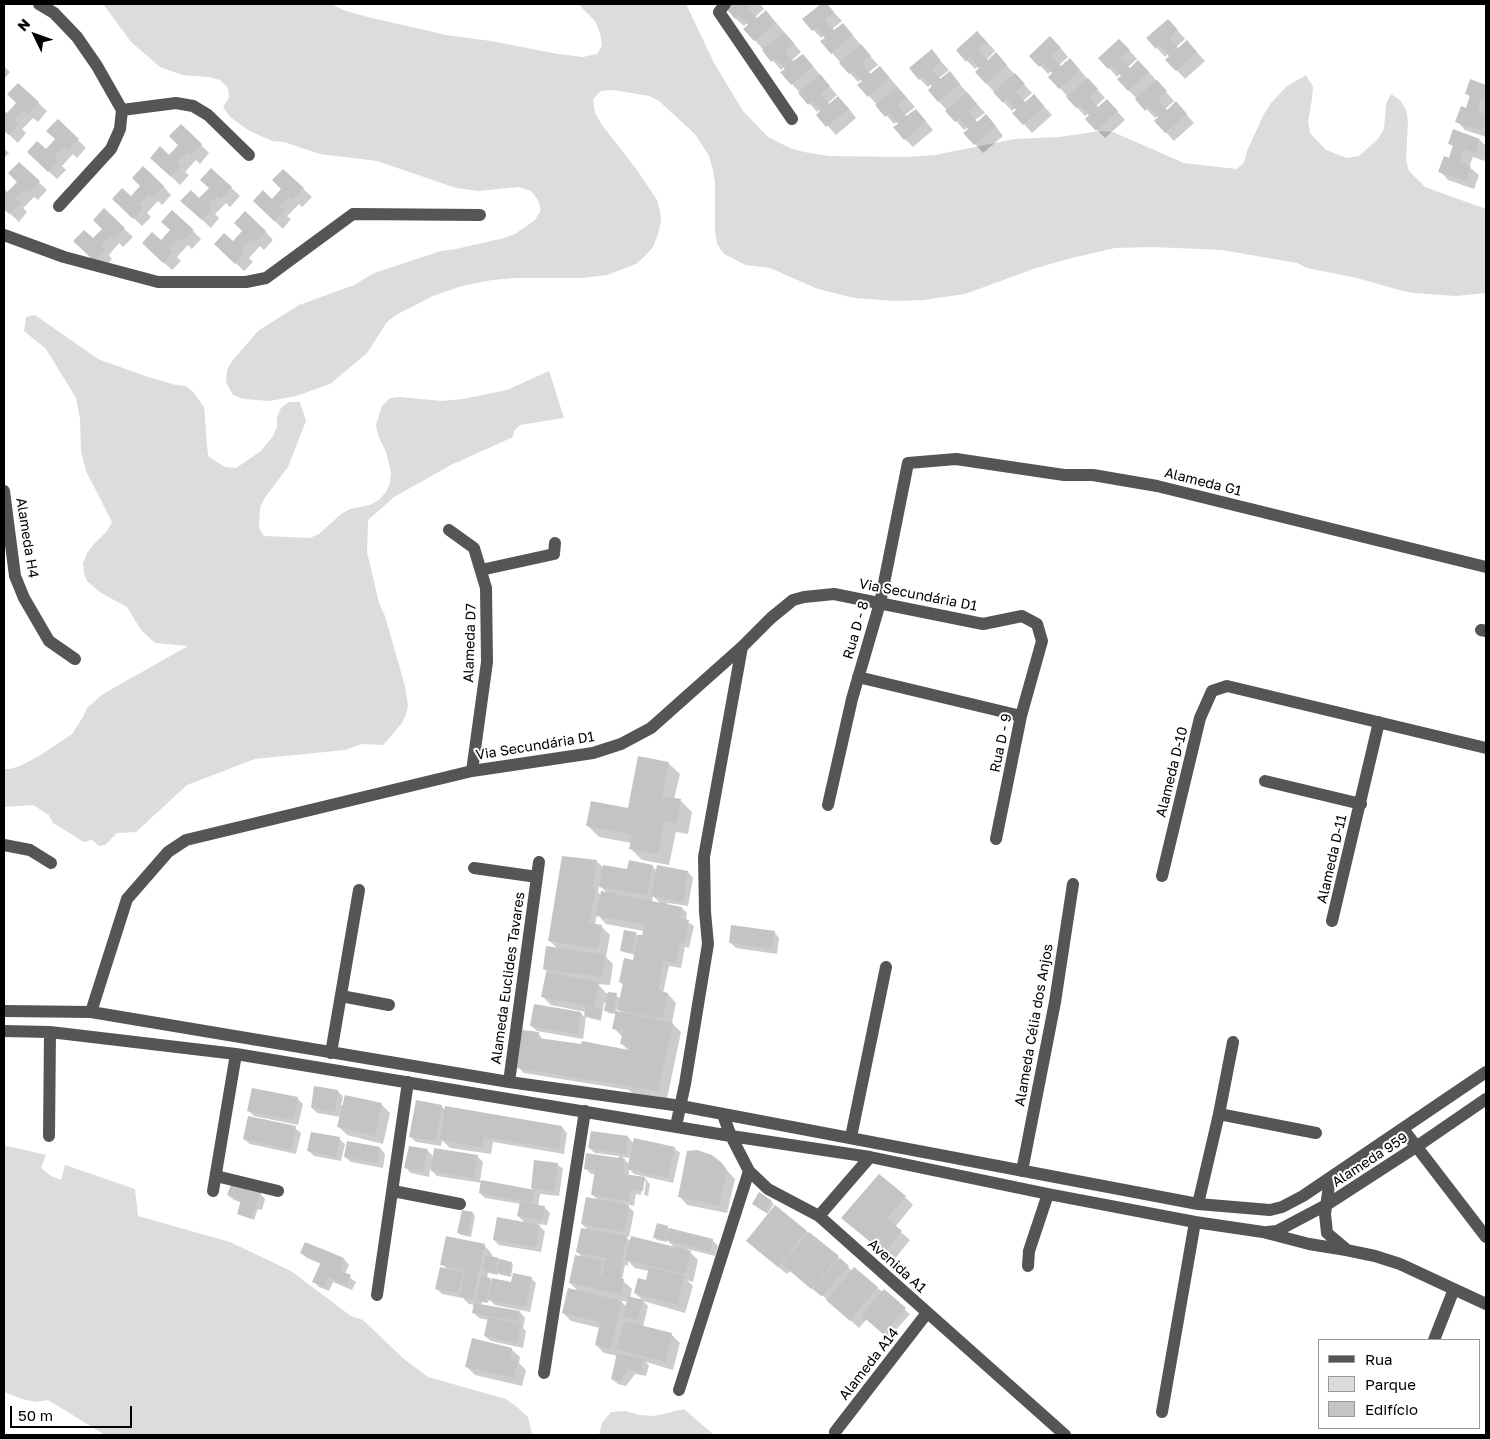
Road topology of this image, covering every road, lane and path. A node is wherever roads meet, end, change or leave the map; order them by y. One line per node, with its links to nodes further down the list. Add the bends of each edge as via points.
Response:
1 (39, 4): 3 (street, via 54,13 77,37)
2 (725, 4): 4 (street, via 719,12)
3 (122, 110): 5 (street, via 176,103 193,106 208,115); 6 (street, via 120,129 111,149)
4 (792, 119)
5 (249, 155)
6 (59, 206)
7 (480, 215): 8 (street, via 353,214 266,278 246,282 158,282 64,257)
8 (4, 235)
9 (908, 463): 13 (street, Alameda G1, via 956,459 1157,486); 15 (street, Rua D - 8)
10 (4, 492): 18 (street, Alameda H4, via 16,576 24,598 49,641)
11 (449, 530): 14 (street, Alameda D7, via 474,548)
12 (556, 543): 14 (street, via 554,554)
13 (1486, 567)
14 (481, 570): 23 (street, Alameda D7, via 486,588 487,662)
15 (880, 603): 16 (street, Via Secundária D1, via 834,594 793,600); 17 (street, Via Secundária D1, via 983,624 1022,616 1037,624 1042,641); 19 (street, Rua D - 8)
16 (742, 647): 23 (street, Via Secundária D1, via 652,728 621,744 593,753); 51 (street, via 704,858 708,944)
17 (1039, 655): 20 (street, Rua D - 9)
18 (75, 658)
19 (858, 677): 20 (street); 26 (street, Rua D - 8)
20 (1022, 716): 27 (street, Rua D - 9)
21 (1379, 722): 22 (street); 25 (street, Alameda D-11); 32 (street, Alameda D-10, via 1227,686 1212,691 1200,718)
22 (1486, 748)
23 (472, 770): 41 (street, Via Secundária D1, via 186,840 168,852 127,898)
24 (1265, 781): 25 (street, Alameda D-11)
25 (1360, 804): 36 (street, Alameda D-11)
26 (828, 805)
27 (996, 839)
28 (4, 845): 30 (street, via 30,850)
29 (539, 862): 33 (street, Alameda Euclides Tavares)
30 (51, 863)
31 (474, 868): 33 (street, Alameda Euclides Tavares)
32 (1162, 876)
33 (537, 878): 49 (street, Alameda Euclides Tavares)
34 (1073, 884): 63 (street, Alameda Célia dos Anjos, via 1055,1002)
35 (359, 890): 38 (street)
36 (1332, 922)
37 (886, 967): 60 (street)
38 (341, 996): 39 (street); 45 (street)
39 (389, 1005)
40 (4, 1011): 41 (street)
41 (91, 1012): 45 (street)
42 (4, 1031): 43 (street)
43 (50, 1032): 46 (street); 58 (street)
44 (1233, 1042): 53 (street)
45 (331, 1053): 49 (street)
46 (236, 1054): 48 (street); 65 (street)
47 (1486, 1072): 56 (street, Alameda 959)
48 (408, 1082): 52 (street); 69 (street)
49 (509, 1082): 51 (street)
50 (1486, 1101): 61 (street, Alameda 959)
51 (680, 1106): 54 (street); 55 (street)
52 (585, 1112): 55 (street); 85 (street)
53 (1219, 1114): 57 (street); 72 (street)
54 (723, 1115): 59 (street, Avenida A1); 60 (street)
55 (676, 1126): 59 (street)
56 (1403, 1129): 61 (street); 66 (street, Alameda 959)
57 (1316, 1133)
58 (49, 1136)
59 (730, 1136): 62 (street); 64 (street, Avenida A1)
60 (851, 1137): 63 (street)
61 (1416, 1147): 73 (street, Alameda 959); 77 (street)
62 (870, 1157): 70 (street); 74 (street)
63 (1022, 1171): 72 (street)
64 (749, 1172): 74 (street, Avenida A1, via 768,1189); 86 (street)
65 (216, 1176): 67 (street); 68 (street)
66 (1330, 1178): 72 (street, Alameda 959, via 1303,1196 1270,1210); 73 (street)
67 (213, 1191)
68 (278, 1191)
69 (393, 1191): 71 (street); 81 (street)
70 (1048, 1194): 75 (street); 79 (street, via 1029,1251)
71 (460, 1204)
72 (1198, 1204)
73 (1328, 1204): 76 (street, Alameda 959, via 1277,1231); 78 (street, via 1325,1214 1327,1233)
74 (819, 1216): 83 (street, Avenida A1)
75 (1195, 1222): 76 (street); 87 (street)
76 (1263, 1232): 78 (street)
77 (1486, 1237)
78 (1346, 1250): 80 (street, via 1400,1264)
79 (1028, 1266)
80 (1454, 1289): 82 (street); 84 (street)
81 (377, 1295)
82 (1486, 1304)
83 (927, 1313): 88 (street, Alameda A14); 89 (street, Avenida A1)
84 (1434, 1339)
85 (544, 1373)
86 (679, 1390)
87 (1162, 1412)
88 (835, 1432)
89 (1058, 1433)

